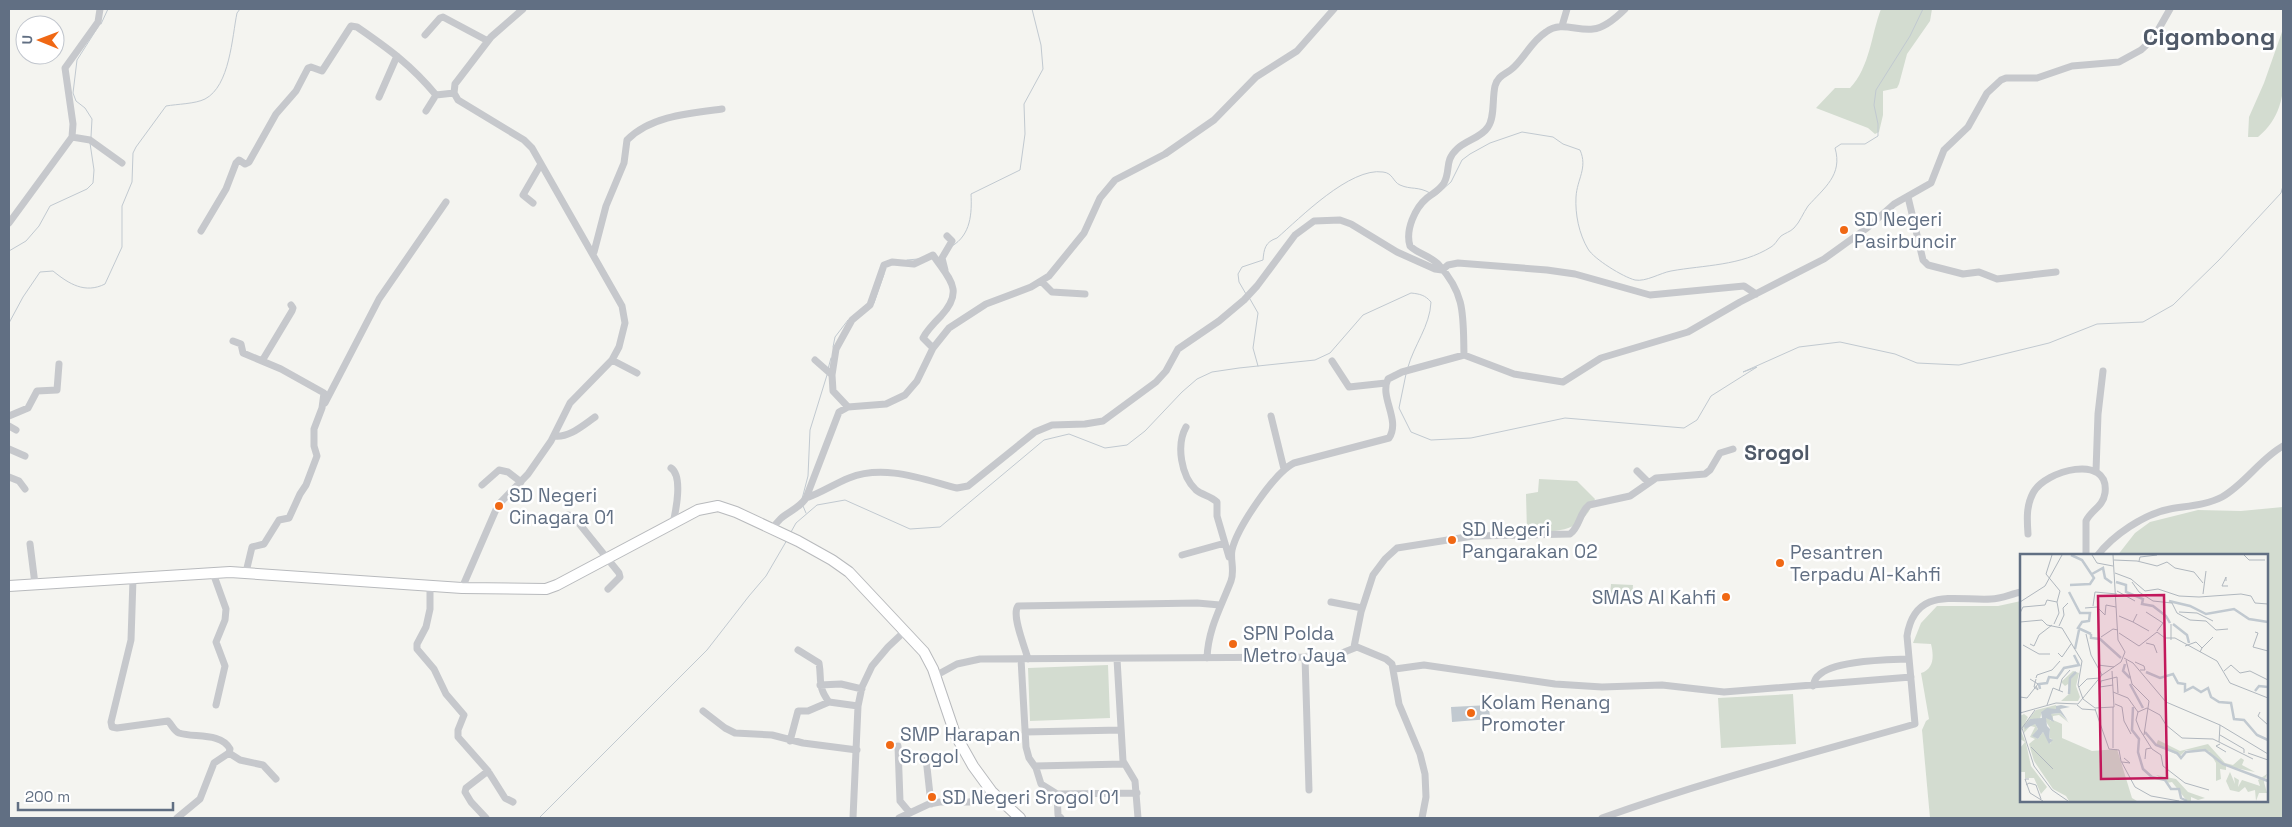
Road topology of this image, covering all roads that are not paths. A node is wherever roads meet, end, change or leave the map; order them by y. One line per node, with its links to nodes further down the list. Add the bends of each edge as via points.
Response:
1 (100, 9): 16 (street, via 98,22 65,68)
2 (523, 9): 9 (street)
3 (1334, 9): 29 (street, via 1298,51 1250,82 1214,120 1165,154 1114,180 1098,202 1084,233 1056,269)
4 (1567, 9): 7 (street)
5 (1625, 9): 7 (street, via 1598,28 1588,30)
6 (2170, 9): 19 (street, via 2153,39 2119,62 2072,66 2037,78 2001,80 1988,91 1968,127 1944,150 1931,183)
7 (1562, 26): 26 (street, via 1539,37 1513,68 1500,76 1494,89 1488,127 1452,154 1443,185 1424,200 1411,222 1410,246)
8 (424, 35): 9 (street, via 442,17)
9 (488, 40): 11 (street, via 455,84)
10 (397, 56): 12 (street); 13 (street); 23 (street, via 357,27 350,27 322,72 308,68 248,162 245,164 238,160 226,189)
11 (454, 93): 12 (street); 18 (street, via 458,100 524,140)
12 (436, 95): 15 (street)
13 (379, 97)
14 (722, 109): 25 (street, via 695,112 646,125 627,140 624,162 606,206)
15 (426, 110)
16 (72, 137): 17 (street, via 90,140); 22 (street)
17 (122, 163)
18 (541, 164): 21 (street, via 522,195); 25 (street)
19 (1908, 197): 28 (street, via 1922,260 1928,265 1963,274 1979,272 1997,279); 31 (street, via 1894,204 1828,257)
20 (446, 202): 46 (street, via 378,299)
21 (533, 203)
22 (9, 223)
23 (201, 231)
24 (947, 236): 27 (street, via 952,241 942,258)
25 (594, 252): 36 (street, via 624,312 623,336)
26 (1442, 270): 31 (street, via 1458,263 1547,270 1575,274 1650,295 1744,286); 35 (street, via 1462,302); 67 (street, via 1397,252 1351,224 1340,220 1314,221 1295,235 1244,300 1178,349 1156,382 1103,420 1052,425 1035,432 968,486 957,488 876,472 850,478)
27 (945, 272): 34 (street, via 954,292 945,312 924,336); 43 (street, via 933,255 914,264 892,262 884,265 870,305 852,320 836,349)
28 (2056, 272)
29 (1041, 281): 30 (street, via 1052,292); 34 (street, via 972,311 949,328)
30 (1085, 294)
31 (1756, 294): 35 (street, via 1682,335 1601,358 1566,382 1514,374)
32 (291, 305): 38 (street, via 292,311)
33 (233, 341): 38 (street, via 241,344 243,353)
34 (933, 348): 45 (street, via 917,381 905,395 886,404)
35 (1464, 355): 44 (street, via 1402,372 1391,376)
36 (612, 360): 42 (street); 53 (street, via 570,404)
37 (814, 360): 43 (street)
38 (262, 361): 46 (street, via 322,391)
39 (1332, 361): 44 (street, via 1349,387)
40 (60, 364): 47 (street, via 57,390 37,391 28,408)
41 (2103, 370): 61 (street)
42 (637, 373)
43 (830, 374): 45 (street, via 834,393)
44 (1386, 383): 59 (street, via 1393,425 1390,438 1304,460)
45 (848, 407): 67 (street, via 836,416)
46 (322, 408): 79 (street, via 314,429 317,456 306,485 289,518 279,520 264,544 252,547)
47 (9, 416)
48 (1272, 416): 59 (street)
49 (594, 418): 53 (street, via 572,432)
50 (9, 426): 52 (street)
51 (1186, 426): 72 (street, via 1181,460 1198,492 1217,502 1217,516)
52 (16, 430)
53 (554, 436): 63 (street)
54 (2283, 446): 75 (street, via 2223,496 2154,514 2109,543)
55 (9, 449): 57 (street)
56 (1732, 449): 64 (street, via 1720,453 1705,474 1656,478)
57 (25, 456)
58 (671, 468): 69 (street, via 676,473 678,485)
59 (1284, 469): 78 (street, via 1238,532)
60 (1637, 471): 64 (street)
61 (2096, 471): 71 (street, via 2065,472 2042,481 2029,504); 74 (street, via 2103,480 2105,491 2101,505 2086,521)
62 (9, 477): 66 (street, via 19,481)
63 (521, 482): 65 (street, via 508,472 499,470); 85 (street, via 502,498 494,512)
64 (1648, 482): 90 (street, via 1630,496 1586,507 1570,534 1473,536 1397,548 1373,575)
65 (482, 485)
66 (24, 490)
67 (806, 498): 70 (street, via 800,506 780,518)
68 (568, 515): 77 (street, via 573,516)
69 (673, 523): 70 (highway, via 698,510 718,506); 77 (highway)
70 (774, 529): 91 (highway, via 849,572)
71 (2028, 534)
72 (1225, 543): 76 (street); 78 (street)
73 (30, 544): 82 (street)
74 (2086, 554)
75 (2099, 554)
76 (1182, 555)
77 (607, 558): 85 (highway, via 546,589); 86 (street, via 620,576)
78 (1231, 562): 89 (street, via 1232,576)
79 (246, 572): 80 (highway); 83 (highway)
80 (213, 573): 81 (highway); 106 (street, via 226,615 216,642 225,666)
81 (133, 579): 82 (highway); 114 (street, via 131,640 112,726 168,721 178,732 223,742 230,747)
82 (35, 584): 84 (highway)
83 (430, 585): 85 (highway); 118 (street, via 430,610 418,649 434,669 446,694 462,711 464,718 458,737)
84 (9, 586)
85 (462, 588)
86 (608, 589)
87 (2020, 592): 98 (street, via 1994,599 1945,598 1928,602 1915,616 1907,632)
88 (1331, 602): 90 (street)
89 (1220, 605): 95 (street, via 1211,630); 96 (street, via 1018,606 1016,618)
90 (1362, 608): 92 (street)
91 (905, 631): 100 (highway, via 927,656); 104 (street, via 872,666)
92 (1354, 647): 94 (street, via 1337,655); 99 (street, via 1386,659)
93 (798, 650): 102 (street, via 819,663)
94 (1305, 657): 95 (street); 120 (street)
95 (1207, 658): 97 (street)
96 (1025, 659): 97 (street); 100 (street, via 971,660); 110 (street)
97 (1117, 659): 109 (street)
98 (1909, 659): 101 (street); 103 (street, via 1830,668 1817,676)
99 (1394, 668): 103 (street, via 1424,665 1596,687 1662,685 1724,692); 134 (street, via 1399,704 1425,774)
100 (935, 676): 121 (highway, via 955,734)
101 (1911, 677): 103 (street); 135 (street, via 1915,724 1720,779)
102 (820, 684): 104 (street); 105 (street)
103 (1813, 686)
104 (862, 688): 107 (street)
105 (828, 702): 107 (street); 111 (street, via 812,710 797,712)
106 (216, 705)
107 (858, 706): 113 (street)
108 (703, 711): 111 (street, via 730,731)
109 (1120, 730): 110 (street); 116 (street)
110 (1025, 732): 117 (street, via 1027,752)
111 (790, 740): 113 (street)
112 (898, 746): 126 (street, via 900,801)
113 (857, 750): 129 (street)
114 (229, 753): 119 (street, via 240,760 263,765); 127 (street, via 214,763 200,799)
115 (926, 758): 125 (street)
116 (1124, 764): 117 (street); 122 (street, via 1132,773)
117 (1035, 766): 123 (street, via 1040,784)
118 (488, 772): 124 (street, via 505,798); 128 (street, via 466,788 471,802)
119 (276, 779)
120 (1309, 790)
121 (992, 792): 125 (street, via 970,802); 131 (highway)
122 (1137, 793): 123 (street); 133 (street)
123 (1057, 794): 132 (street)
124 (514, 802)
125 (932, 804): 126 (street)
126 (910, 813): 130 (street)
127 (177, 818)
128 (486, 818)
129 (853, 818)
130 (899, 818)
131 (1019, 818)
132 (1061, 818)
133 (1138, 818)
134 (1422, 818)
135 (1602, 818)

